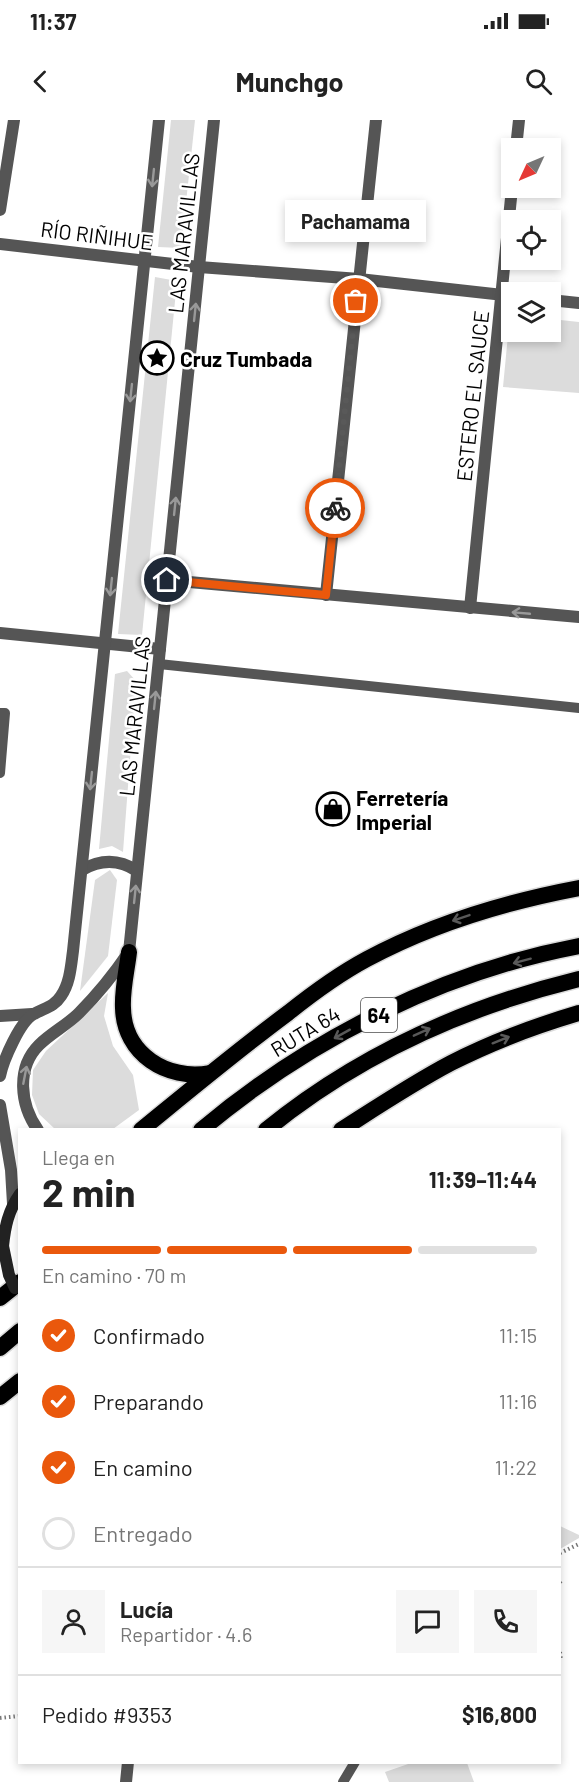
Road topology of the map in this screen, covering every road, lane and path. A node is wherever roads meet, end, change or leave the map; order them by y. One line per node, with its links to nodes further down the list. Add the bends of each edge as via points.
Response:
1 (14, 120): 8 (street)
2 (159, 120): 10 (street, LAS MARAVILLAS, one-way to 10)
3 (214, 120): 11 (street, LAS MARAVILLAS)
4 (376, 120): 12 (street)
5 (519, 120): 6 (street)
6 (517, 138)
7 (511, 198): 13 (street, ESTERO EL SAUCE)
8 (0, 210)
9 (0, 244): 10 (street, RÍO RIÑIHUE)
10 (145, 260): 11 (street, RÍO RIÑIHUE); 23 (street, LAS MARAVILLAS, one-way to 23)
11 (199, 267): 12 (street, RÍO RIÑIHUE); 18 (street, LAS MARAVILLAS, one-way to 11)
12 (359, 279): 14 (street, RÍO RIÑIHUE); 19 (street)
13 (507, 282)
14 (501, 294)
15 (561, 301): 16 (street)
16 (579, 303)
17 (501, 338): 20 (street, ESTERO EL SAUCE)
18 (167, 580): 19 (street); 24 (street, LAS MARAVILLAS)
19 (326, 595): 20 (street)
20 (470, 608): 21 (street, one-way to 20)
21 (579, 618)
22 (0, 633): 23 (street)
23 (105, 643): 24 (street); 29 (street, LAS MARAVILLAS, one-way to 29)
24 (160, 649): 25 (street, LAS MARAVILLAS)
25 (159, 664): 26 (lane); 30 (street, LAS MARAVILLAS, one-way to 25)
26 (579, 708)
27 (0, 713): 28 (lane, via 5,713)
28 (0, 773)
29 (82, 870): 30 (street, via 109,861); 36 (street, LAS MARAVILLAS, via 66,989 54,1004)
30 (137, 871): 33 (street, LAS MARAVILLAS, one-way to 30)
31 (579, 888): 38 (highway, one-way to 38, via 492,907 438,926 366,959 328,983)
32 (579, 946): 43 (highway, RUTA 64 / 64, one-way to 43, via 465,978 363,1023 267,1079)
33 (129, 952): 38 (highway, via 123,1008 134,1044 148,1059 171,1072 197,1076); 41 (street, one-way to 33, via 29,1116 22,1088 32,1054 94,998)
34 (579, 979): 44 (highway, 64, one-way to 34, via 323,1088 409,1038 500,1001)
35 (579, 1013): 45 (highway, one-way to 35, via 451,1063 503,1039)
36 (32, 1014): 37 (street); 39 (street, LAS MARAVILLAS, via 9,1049)
37 (0, 1016)
38 (210, 1073): 42 (highway)
39 (0, 1076)
40 (0, 1105): 46 (street)
41 (37, 1128)
42 (143, 1128)
43 (204, 1128)
44 (269, 1128)
45 (344, 1128)
46 (16, 1199): 47 (main road); 49 (main road, bridge, via 3,1246 9,1275)
47 (0, 1216)
48 (0, 1281): 49 (main road)
49 (18, 1288): 50 (highway)
50 (0, 1298)
51 (18, 1333): 52 (highway)
52 (0, 1348)
53 (18, 1383): 54 (highway)
54 (0, 1397)
55 (579, 1544): 56 (path)
56 (561, 1553)
57 (18, 1716): 58 (path)
58 (0, 1718)
59 (128, 1764): 61 (street)
60 (354, 1764): 62 (lane)
61 (126, 1782)
62 (343, 1782)

